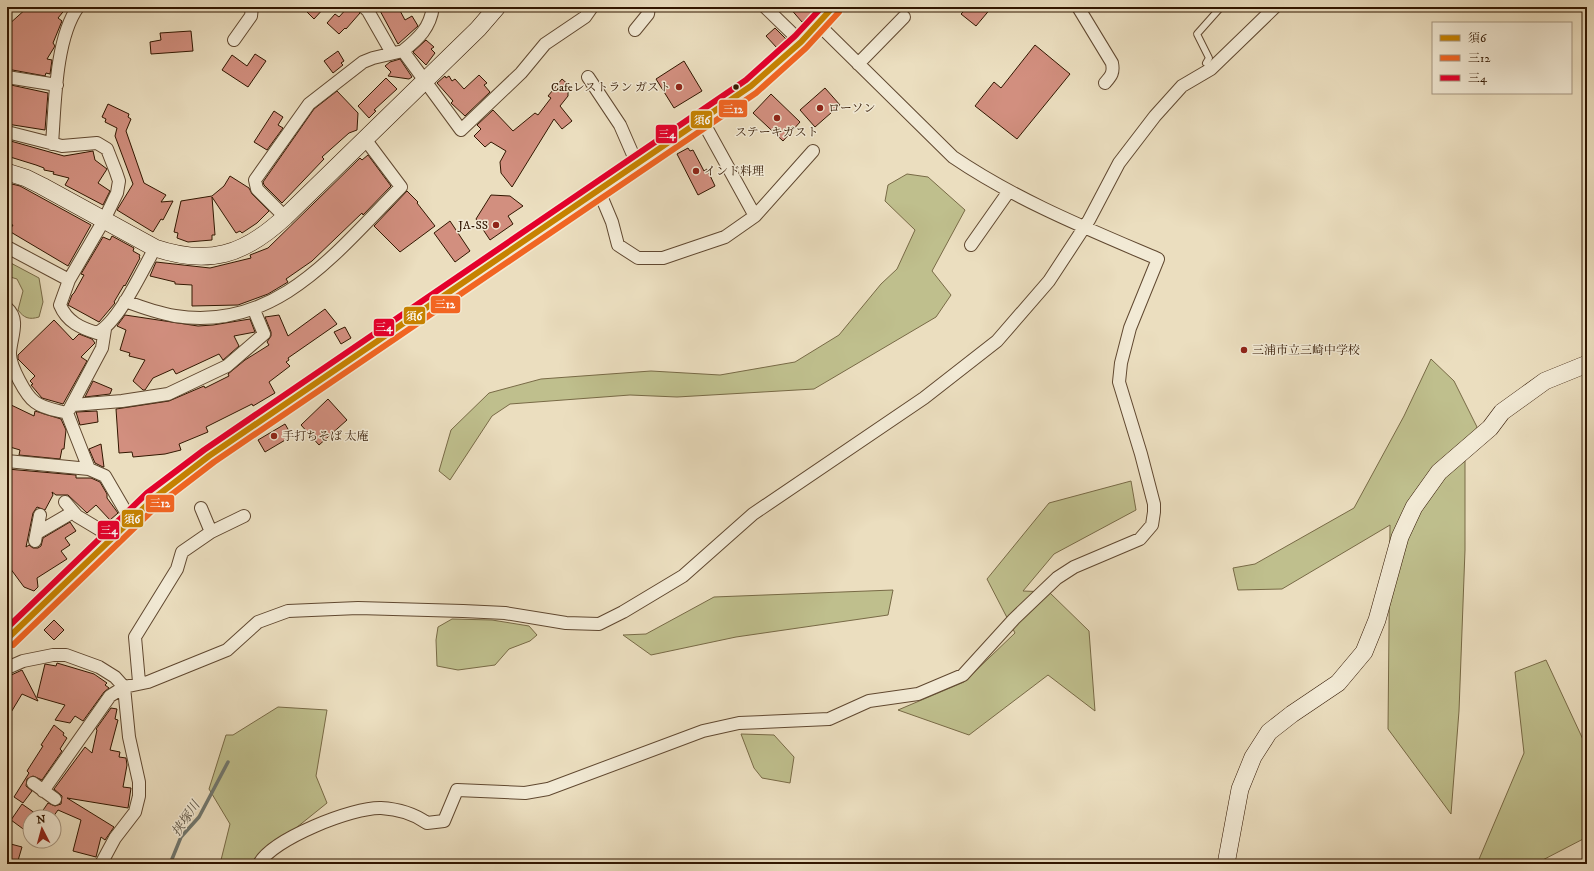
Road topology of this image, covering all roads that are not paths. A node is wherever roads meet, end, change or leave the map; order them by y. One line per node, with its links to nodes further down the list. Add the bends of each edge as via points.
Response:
1 (78, 7): 25 (street, via 67,33)
2 (252, 7): 16 (street, via 251,16)
3 (364, 7): 18 (street)
4 (433, 7): 18 (street, via 426,29 416,41)
5 (497, 7): 23 (street)
6 (592, 7): 23 (street, via 585,17 545,44 521,73 460,130)
7 (650, 7): 15 (street, via 648,14)
8 (765, 7): 17 (street)
9 (833, 7): 14 (main road)
10 (1078, 7): 24 (street, via 1112,63 1111,76)
11 (1220, 7): 20 (lane, via 1198,34 1209,58)
12 (1275, 7): 20 (street)
13 (904, 17): 19 (street)
14 (818, 24): 17 (main road); 19 (street)
15 (635, 30)
16 (234, 40)
17 (801, 42): 26 (main road, via 751,86)
18 (397, 52): 23 (street); 36 (street, via 364,62 309,104 255,180 257,189)
19 (858, 64): 34 (street, via 953,157)
20 (1208, 66): 38 (street, via 1182,86 1155,116 1119,163)
21 (7, 77): 25 (street)
22 (588, 77): 31 (street, via 620,125)
23 (425, 81): 28 (street)
24 (1105, 83)
25 (57, 85): 29 (street)
26 (702, 120): 31 (main road); 35 (street)
27 (7, 132): 29 (street)
28 (365, 139): 36 (street); 45 (street, via 401,187 299,285)
29 (52, 144): 37 (street, via 72,146 92,142 107,149 119,188)
30 (813, 152): 35 (street)
31 (637, 164): 33 (main road)
32 (7, 172): 37 (street, via 42,186)
33 (599, 191): 35 (street, via 618,245 638,258 663,258 725,237); 54 (main road, via 209,456)
34 (1009, 191): 38 (street); 39 (street)
35 (755, 216)
36 (285, 217): 41 (street, via 261,238 226,253 190,256)
37 (104, 220): 41 (street); 42 (street)
38 (1084, 227): 59 (street, via 1049,281 997,341 924,398 753,514 683,576 599,624 463,611 358,608 288,611 258,622 227,650 148,682); 65 (street, via 1158,259 1130,328 1118,382 1154,504 1152,524 1140,539 1074,567 1057,578 1014,619 963,675 918,694 869,701 829,719 738,723 703,731 548,789 525,793 457,790 444,821 427,823 415,814 398,809 380,808 348,813 287,840 270,851)
39 (972, 245)
40 (7, 247): 42 (street)
41 (155, 248): 43 (street)
42 (69, 280): 46 (street, via 61,299 62,310 78,327 97,332)
43 (125, 301): 45 (street, via 185,317 208,318); 46 (street)
44 (7, 308): 48 (street, via 14,319 10,358 19,380 34,402 46,408)
45 (254, 310): 48 (street, via 264,334 227,366 168,394)
46 (105, 329): 48 (street, via 102,348)
47 (1587, 364): 66 (street, via 1545,381 1502,412 1490,428 1438,472 1414,507 1400,537 1377,620 1364,652 1338,683 1269,732 1253,757 1240,789)
48 (70, 409): 50 (street)
49 (7, 461): 50 (street)
50 (89, 470): 54 (street, via 105,476)
51 (201, 508): 55 (street)
52 (40, 515): 56 (street, via 36,537 69,507 77,516)
53 (244, 516): 55 (street)
54 (130, 519): 56 (main road)
55 (211, 532): 59 (street, via 182,552 177,569 135,637)
56 (112, 537): 57 (main road)
57 (7, 639)
58 (7, 668): 60 (street, via 23,661 66,655 99,667)
59 (139, 682): 60 (street)
60 (124, 686): 62 (street, via 110,696); 64 (street, via 139,796 135,812 115,838)
61 (33, 783): 62 (street)
62 (43, 791): 63 (street)
63 (55, 799)
64 (101, 864)
65 (259, 864)
66 (1226, 864)

